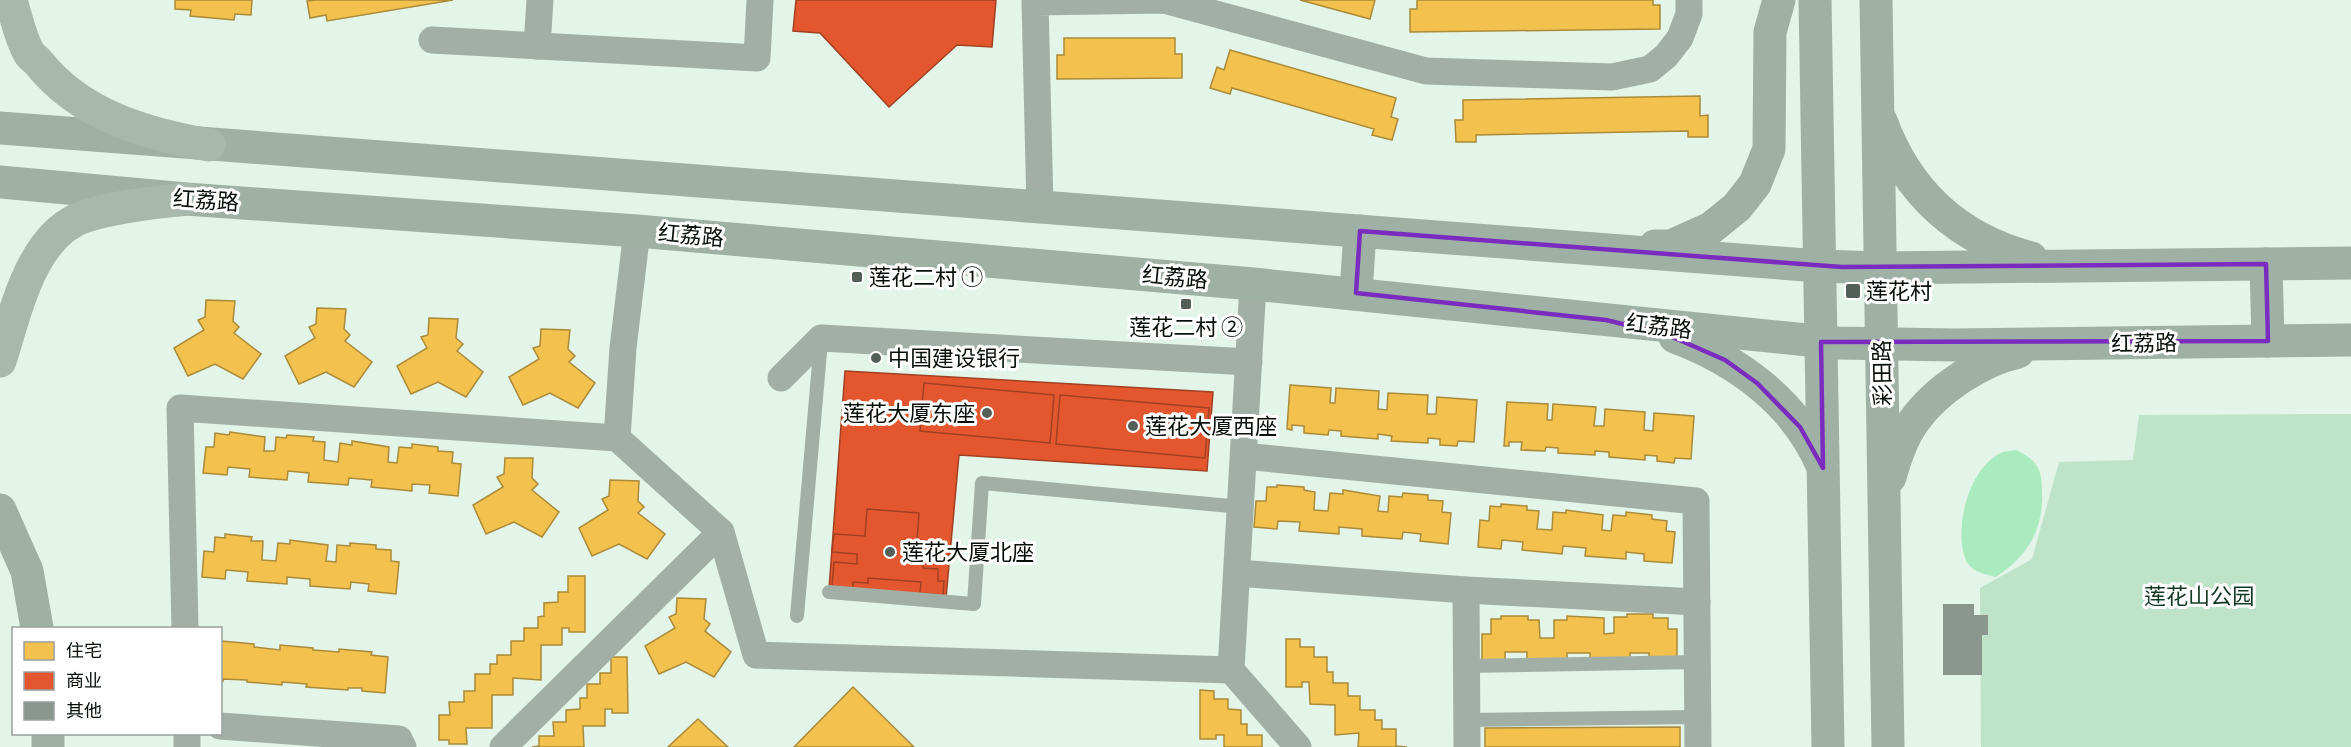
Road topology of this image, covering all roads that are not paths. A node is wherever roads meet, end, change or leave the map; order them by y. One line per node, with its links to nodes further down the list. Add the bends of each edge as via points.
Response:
1 (9, 0): 10 (highway); 14 (highway, via 30,55 74,97 138,128)
2 (540, 0): 11 (street)
3 (760, 0): 11 (street, via 757,58)
4 (1164, 0): 5 (street, via 1426,71 1612,77 1650,69 1666,56 1680,38 1689,14); 17 (street, via 1035,2)
5 (1689, 0)
6 (1779, 0): 20 (main road, via 1770,32 1769,149 1755,184 1737,207 1711,228 1671,246)
7 (1815, 0): 23 (main road)
8 (1876, 0): 12 (main road, 彩田路)
9 (432, 40): 11 (street)
10 (0, 42)
11 (537, 46)
12 (1878, 109): 24 (main road, via 1888,137 1910,176 1953,223 2010,252); 25 (main road, 彩田路)
13 (0, 128): 14 (main road)
14 (209, 145): 17 (main road)
15 (0, 182): 16 (main road, 红荔路)
16 (186, 199): 18 (main road, 红荔路); 35 (highway, via 84,216 53,236 41,251 24,289)
17 (1040, 207): 19 (main road)
18 (637, 231): 26 (main road, 红荔路); 38 (street)
19 (1360, 231): 20 (main road); 27 (main road)
20 (1592, 249): 23 (main road)
21 (2351, 263): 22 (main road)
22 (2266, 264): 24 (main road); 31 (main road)
23 (1819, 266): 25 (main road); 32 (main road)
24 (2083, 266): 25 (main road)
25 (1880, 268): 33 (main road, 彩田路)
26 (1253, 284): 27 (main road, 红荔路); 36 (street)
27 (1356, 293): 28 (main road, 红荔路)
28 (1606, 320): 32 (main road, 红荔路); 40 (main road, via 1688,342 1741,370 1787,411 1810,441)
29 (821, 338): 36 (street); 37 (street); 50 (lane)
30 (2351, 340): 31 (main road, 红荔路)
31 (2268, 341): 34 (main road, 红荔路)
32 (1821, 342): 33 (main road, 红荔路); 40 (main road)
33 (1882, 344): 34 (main road, 红荔路); 41 (main road, 彩田路)
34 (2057, 344): 41 (main road, via 2005,355 1969,371 1936,398 1914,421 1894,460)
35 (0, 361)
36 (1249, 362): 39 (street)
37 (781, 378)
38 (617, 438): 44 (street); 52 (street, via 180,408)
39 (1244, 456): 42 (street); 49 (street, via 1696,501)
40 (1823, 468): 64 (main road)
41 (1884, 499): 65 (main road, 彩田路)
42 (1241, 507): 46 (street); 48 (lane, via 982,483 974,604)
43 (0, 510): 51 (main road, via 27,571)
44 (721, 532): 45 (street); 55 (street, via 756,655); 60 (street)
45 (732, 571)
46 (1237, 573): 47 (street); 55 (street)
47 (1466, 590): 49 (street); 54 (street)
48 (829, 592)
49 (1697, 602): 53 (street)
50 (797, 616)
51 (37, 627)
52 (185, 627)
53 (1698, 663): 54 (lane); 56 (street)
54 (1466, 666): 57 (street)
55 (1231, 670): 61 (street)
56 (1698, 717): 57 (lane); 63 (street)
57 (1467, 720): 62 (street)
58 (222, 726): 59 (street, via 399,739)
59 (403, 747)
60 (503, 747)
61 (1298, 747)
62 (1467, 747)
63 (1698, 747)
64 (1828, 747)
65 (1888, 747)

